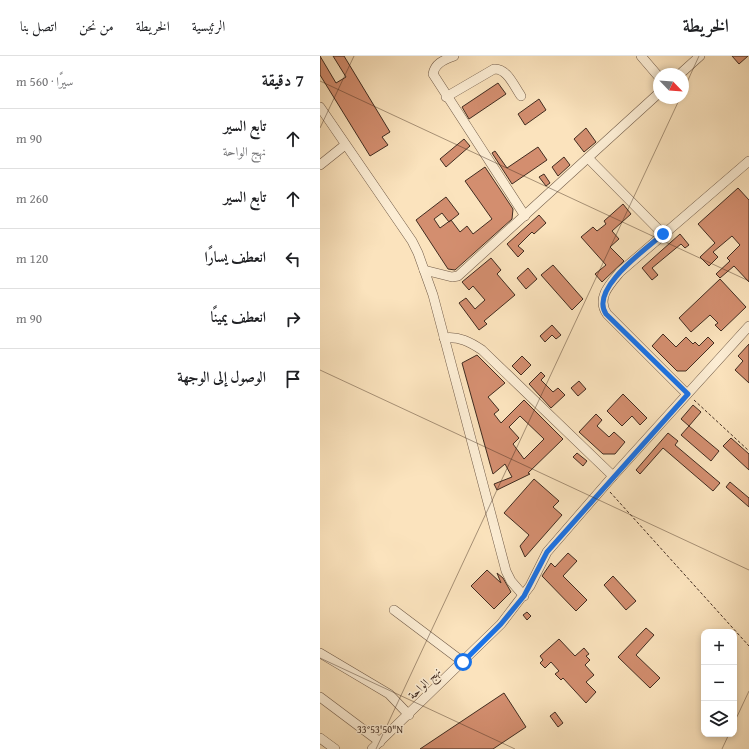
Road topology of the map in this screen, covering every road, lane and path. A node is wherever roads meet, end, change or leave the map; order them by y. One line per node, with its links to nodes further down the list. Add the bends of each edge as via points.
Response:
1 (454, 56): 7 (street, via 434,67 433,74)
2 (641, 56): 5 (street)
3 (700, 56): 4 (street)
4 (687, 68)
5 (653, 70)
6 (521, 96): 7 (street, via 504,72 494,69)
7 (446, 97): 14 (street)
8 (653, 98): 11 (street)
9 (320, 108): 10 (street)
10 (345, 145): 13 (street); 16 (street, via 396,215 418,253)
11 (588, 158): 14 (street); 15 (street)
12 (749, 161): 15 (street)
13 (320, 165)
14 (525, 216): 16 (street, via 458,276 452,277)
15 (663, 234): 19 (street, via 612,281 603,296 602,304 606,314)
16 (424, 270): 18 (street)
17 (749, 326): 19 (street, نهج الواحة)
18 (444, 338): 21 (street, via 454,336 469,341 482,350); 23 (street, via 506,571)
19 (688, 394): 20 (path); 21 (street, نهج الواحة)
20 (749, 451)
21 (613, 476): 22 (street, نهج الواحة)
22 (604, 486): 23 (street, نهج الواحة, via 547,552); 25 (path)
23 (524, 596): 27 (street, نهج الواحة, via 501,624)
24 (394, 610): 27 (street)
25 (749, 646)
26 (320, 652): 29 (street, via 389,694)
27 (463, 662): 29 (street, نهج الواحة)
28 (320, 697): 31 (street)
29 (409, 714): 31 (street, نهج الواحة)
30 (320, 738): 32 (street)
31 (380, 742): 33 (street, نهج الواحة)
32 (335, 749)
33 (372, 749)

